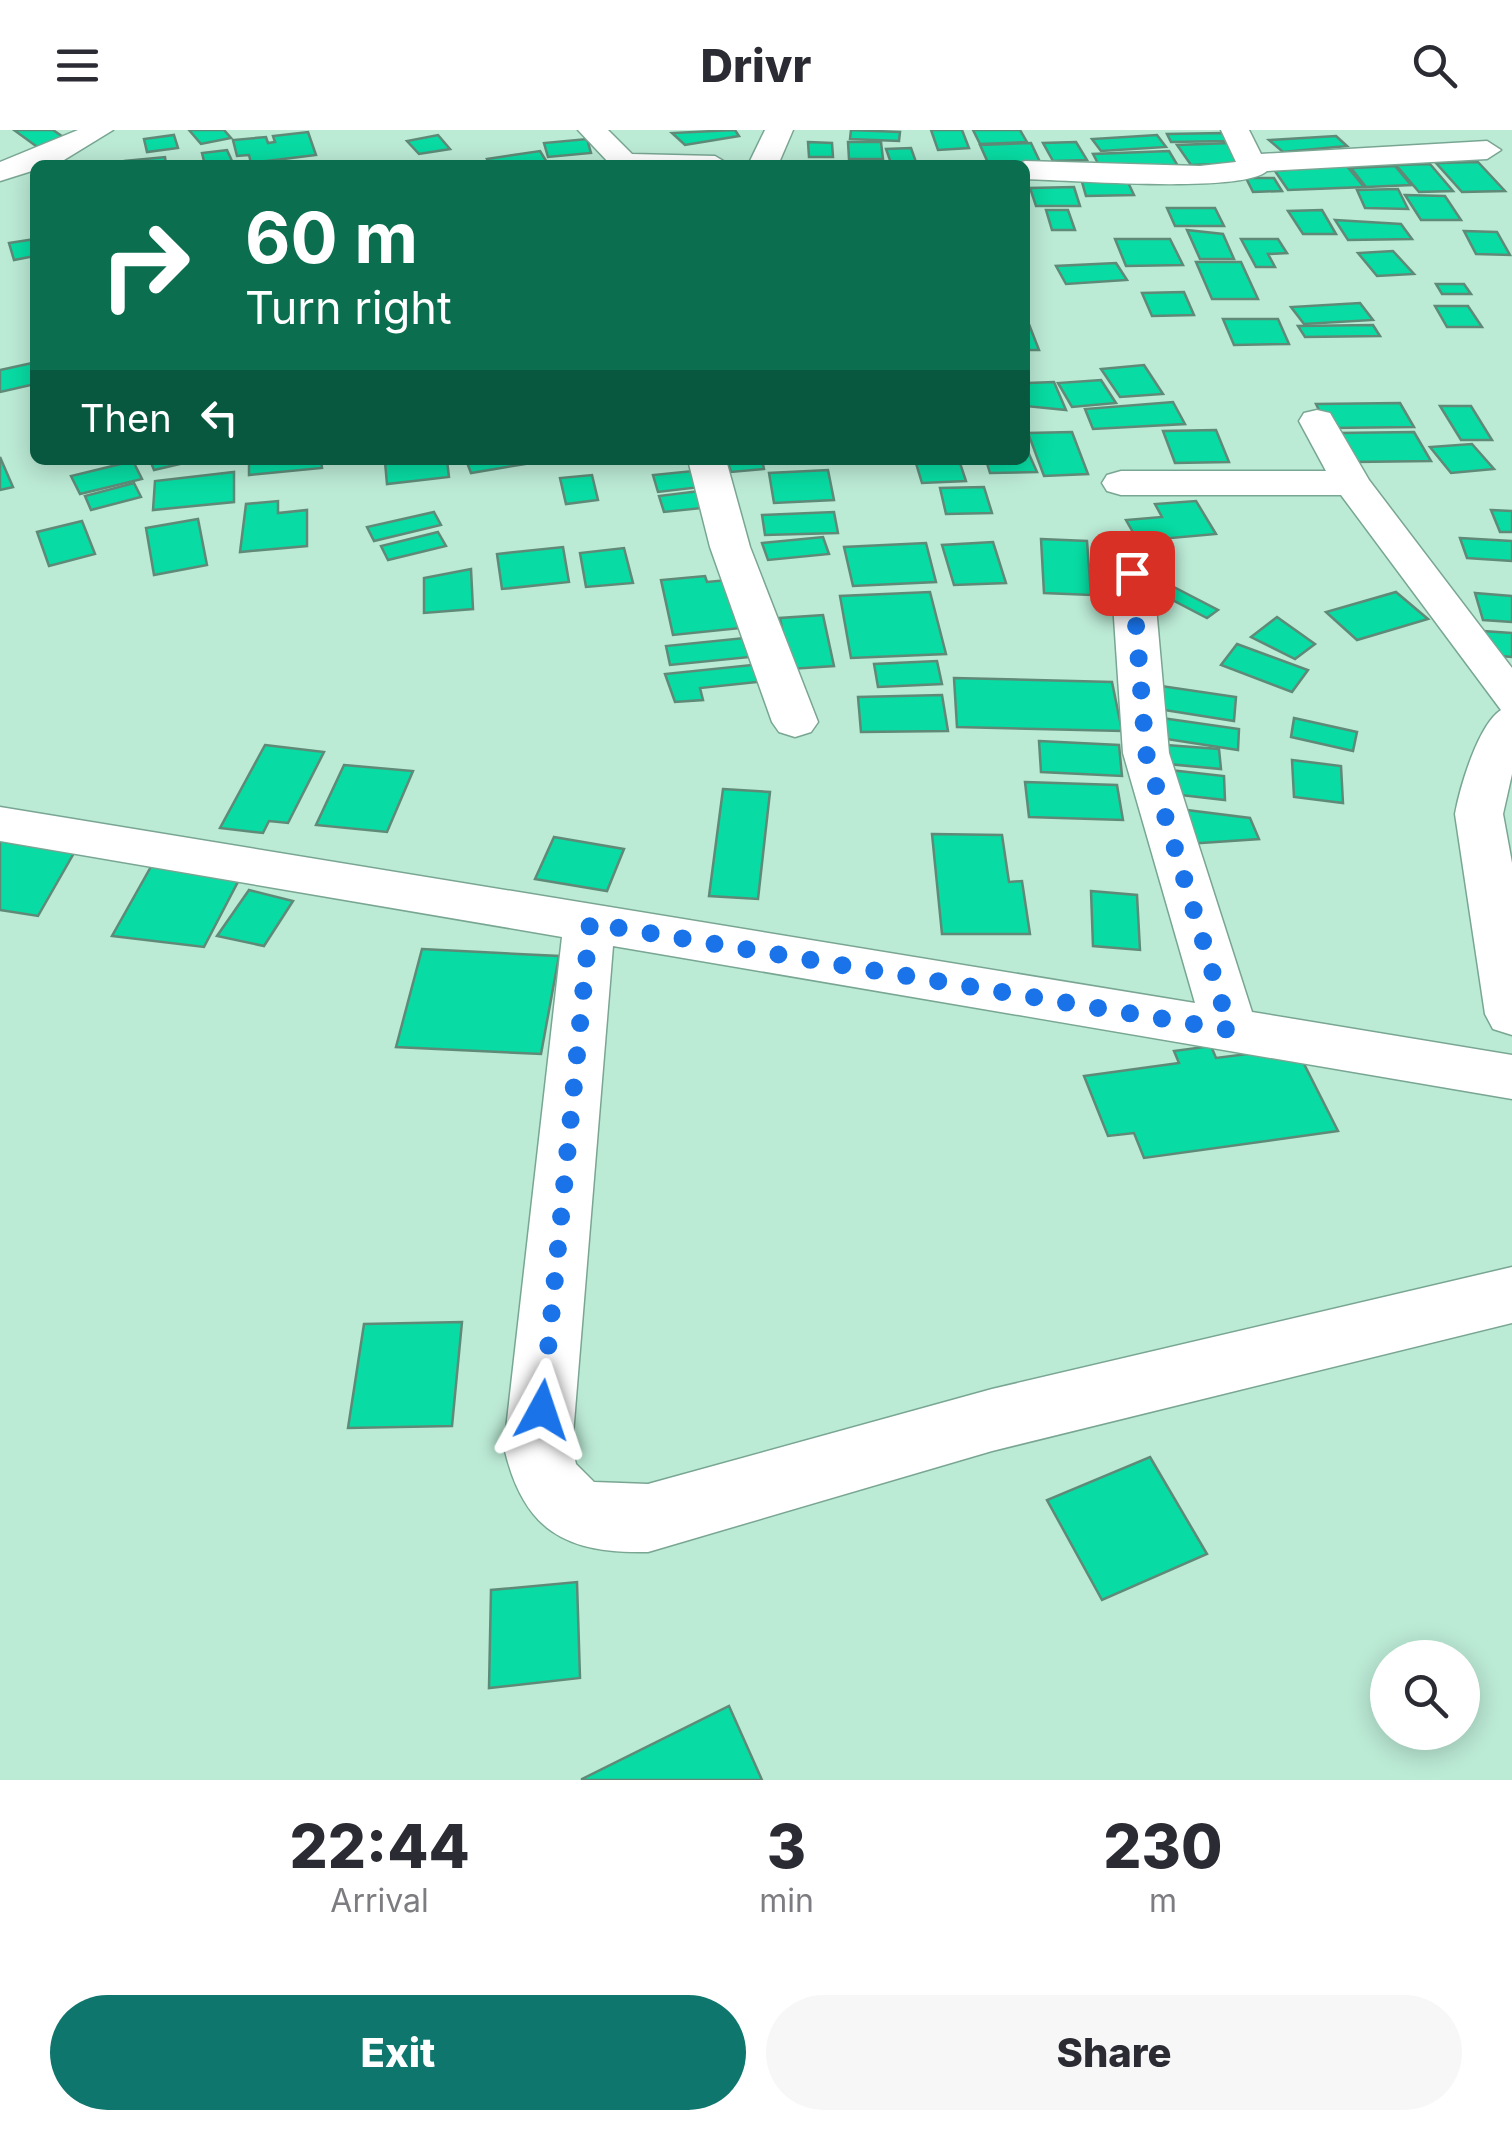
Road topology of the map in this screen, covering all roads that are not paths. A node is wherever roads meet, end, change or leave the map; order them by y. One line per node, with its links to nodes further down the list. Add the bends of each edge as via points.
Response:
1 (592, 130): 8 (street)
2 (778, 130): 9 (street)
3 (1235, 130): 10 (street)
4 (100, 139): 7 (street)
5 (1487, 150): 10 (street)
6 (30, 160): 11 (street)
7 (31, 160)
8 (618, 160)
9 (765, 160)
10 (1252, 163): 12 (street, via 1254,169 1200,174)
11 (4, 167)
12 (1030, 170)
13 (1318, 421): 16 (street)
14 (707, 465): 19 (street, via 730,547)
15 (1121, 483): 16 (street)
16 (1352, 483): 18 (street)
17 (1132, 573): 24 (street, via 1146,753)
18 (1512, 699)
19 (795, 722)
20 (1512, 722): 23 (street, via 1485,782 1479,814)
21 (0, 824): 22 (street)
22 (590, 923): 24 (street); 26 (street, via 538,1447 544,1481 570,1508 612,1520 648,1518 992,1420)
23 (1512, 1014)
24 (1230, 1030): 25 (street)
25 (1512, 1077)
26 (1512, 1295)

